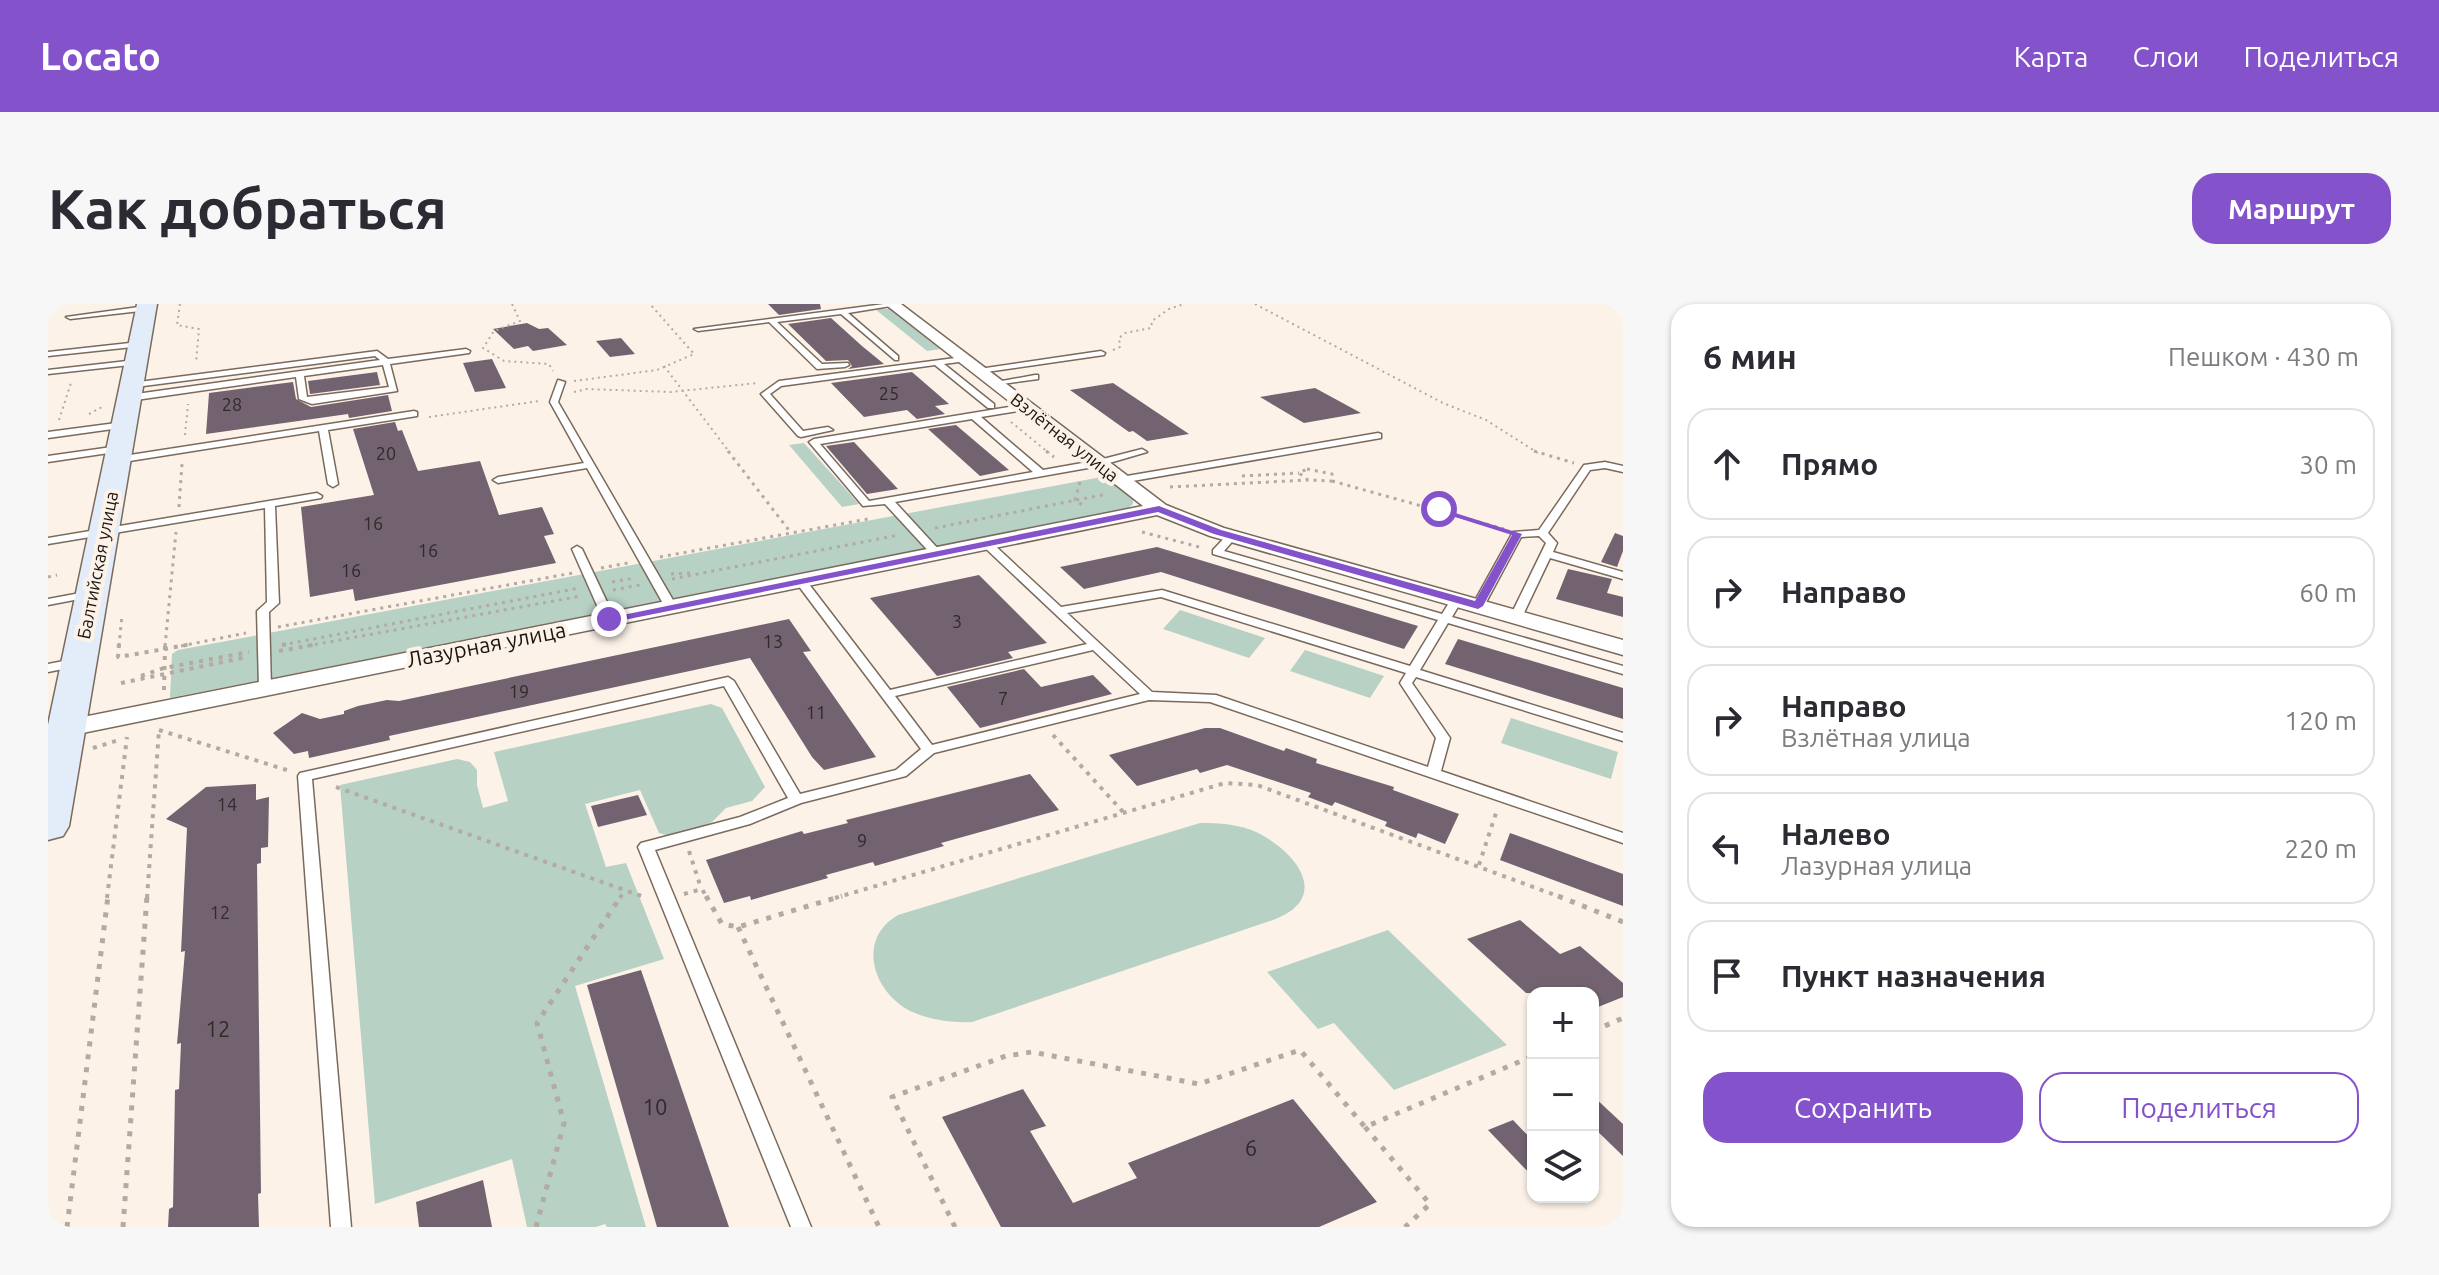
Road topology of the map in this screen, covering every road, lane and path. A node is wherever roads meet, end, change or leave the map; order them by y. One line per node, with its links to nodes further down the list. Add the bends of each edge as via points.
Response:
1 (74, 304): 10 (lane)
2 (180, 304): 24 (path, via 177,325 199,329)
3 (512, 304): 26 (path, via 520,321 494,331 483,348 490,356 549,364)
4 (650, 304): 20 (path, via 694,354)
5 (893, 304): 9 (lane); 19 (street, Взлётная улица)
6 (1184, 304): 15 (path, via 1152,321 1151,328 1125,333 1120,347)
7 (1255, 304): 42 (path, via 1443,403 1486,420 1541,455)
8 (146, 306): 10 (lane); 22 (main road, Балтийская улица)
9 (842, 311): 11 (lane); 17 (lane)
10 (70, 317): 12 (lane)
11 (771, 320): 13 (lane); 17 (lane, via 820,367)
12 (67, 327)
13 (698, 329)
14 (466, 351): 18 (lane)
15 (1101, 353): 19 (lane)
16 (48, 354): 22 (lane)
17 (895, 358): 19 (lane)
18 (386, 363): 23 (lane); 23 (lane, via 394,389 312,401 303,399); 24 (lane, via 377,353)
19 (965, 365): 25 (lane); 27 (lane); 30 (street, Взлётная улица); 31 (lane)
20 (664, 366): 26 (path); 28 (path)
21 (48, 372): 22 (lane)
22 (134, 372): 23 (lane); 24 (lane); 37 (main road, Балтийская улица)
23 (300, 375)
24 (195, 377)
25 (1035, 377)
26 (560, 383): 29 (lane)
27 (779, 384): 28 (path); 31 (lane, via 765,394 801,434)
28 (683, 391): 29 (path, via 587,389); 66 (path)
29 (553, 398): 32 (path, via 425,418); 41 (lane)
30 (1023, 404): 31 (lane); 33 (lane); 40 (street, Взлётная улица)
31 (991, 406)
32 (414, 414): 34 (lane)
33 (975, 417): 44 (lane); 59 (lane, via 814,442 867,504)
34 (323, 428): 37 (lane); 54 (lane)
35 (48, 435): 37 (lane)
36 (1378, 436): 57 (lane)
37 (120, 444): 39 (lane); 65 (main road, Балтийская улица)
38 (1142, 452): 40 (lane)
39 (48, 459)
40 (1099, 463): 44 (lane); 57 (street, Взлётная улица)
41 (589, 465): 50 (lane); 77 (lane)
42 (1587, 467): 43 (lane); 67 (lane)
43 (1623, 469)
44 (1039, 472): 59 (lane)
45 (1260, 473): 46 (path); 47 (path); 55 (path)
46 (1299, 473): 52 (path); 53 (path, via 1324,470 1332,474)
47 (1239, 476)
48 (1227, 477): 56 (path)
49 (1081, 479): 60 (path)
50 (498, 480)
51 (1180, 480): 56 (path, via 1165,481 1172,489)
52 (1308, 480): 53 (path); 55 (path)
53 (1332, 481): 68 (path)
54 (333, 484)
55 (1270, 484): 56 (path)
56 (1235, 486)
57 (1114, 487): 60 (path); 62 (street, Взлётная улица)
58 (317, 496): 61 (lane)
59 (887, 500): 64 (lane)
60 (1075, 500): 63 (path); 64 (path)
61 (270, 505): 65 (lane); 92 (lane, via 273,603 263,611)
62 (1159, 509): 70 (street, Лазурная улица); 84 (street, Взлётная улица)
63 (1090, 512)
64 (917, 531): 72 (lane); 77 (path)
65 (104, 532): 69 (lane); 80 (main road, Балтийская улица)
66 (791, 533)
67 (1542, 533): 68 (lane); 73 (lane, via 1552,543)
68 (1517, 534): 82 (lane)
69 (48, 541)
70 (987, 544): 72 (street, Лазурная улица); 85 (lane)
71 (577, 549): 79 (lane)
72 (937, 554): 78 (street, Лазурная улица)
73 (1547, 554): 75 (lane); 87 (lane)
74 (57, 575): 76 (path)
75 (1623, 576)
76 (48, 577)
77 (654, 578): 79 (path); 83 (lane)
78 (801, 581): 83 (street, Лазурная улица); 98 (lane)
79 (595, 589): 88 (lane); 92 (path)
80 (91, 594): 81 (lane); 93 (main road, Балтийская улица)
81 (48, 602)
82 (1478, 606): 84 (street, Взлётная улица); 87 (street, Взлётная улица)
83 (671, 607): 88 (street, Лазурная улица)
84 (1451, 609): 94 (lane); 95 (lane)
85 (1059, 611): 89 (lane); 95 (lane, via 1162,593)
86 (122, 615): 91 (path, via 118,657)
87 (1516, 617): 90 (street, Взлётная улица)
88 (609, 619): 97 (street, Лазурная улица)
89 (1095, 646): 98 (lane); 99 (lane)
90 (1623, 648)
91 (165, 649)
92 (264, 651): 96 (path); 97 (lane)
93 (64, 665): 101 (main road, Балтийская улица)
94 (1623, 670)
95 (1413, 671): 103 (lane); 105 (lane, via 1406,683 1443,738)
96 (121, 683)
97 (265, 688): 101 (street, Лазурная улица)
98 (888, 694): 104 (lane)
99 (1149, 696): 100 (lane); 105 (lane, via 1211,698)
100 (1041, 723): 104 (lane); 109 (path)
101 (57, 730): 110 (main road, Балтийская улица)
102 (127, 737): 123 (path)
103 (1623, 737)
104 (929, 750): 108 (lane, via 901,773)
105 (1434, 771): 107 (lane)
106 (305, 776): 108 (lane, via 728,681); 115 (path); 124 (path, via 159,730); 125 (lane)
107 (1501, 795): 112 (lane); 113 (path)
108 (796, 800): 111 (lane)
109 (1124, 813): 113 (path, via 1225,783 1257,785); 118 (path)
110 (48, 826)
111 (684, 837): 114 (path); 116 (lane, via 646,847)
112 (1623, 838)
113 (1479, 865): 117 (path)
114 (702, 889): 116 (path); 118 (path, via 722,924)
115 (625, 890): 116 (path); 126 (path, via 537,1023 564,1123)
116 (669, 902): 127 (lane)
117 (1623, 922)
118 (738, 927): 128 (path)
119 (1623, 1018): 120 (path)
120 (1599, 1028)
121 (1527, 1059): 122 (path)
122 (1365, 1127): 129 (path, via 1300,1050 1199,1084 1032,1052 1006,1056 892,1097); 130 (path, via 1430,1204)
123 (67, 1227)
124 (123, 1227)
125 (341, 1227)
126 (536, 1227)
127 (801, 1227)
128 (879, 1227)
129 (955, 1227)
130 (1405, 1227)

